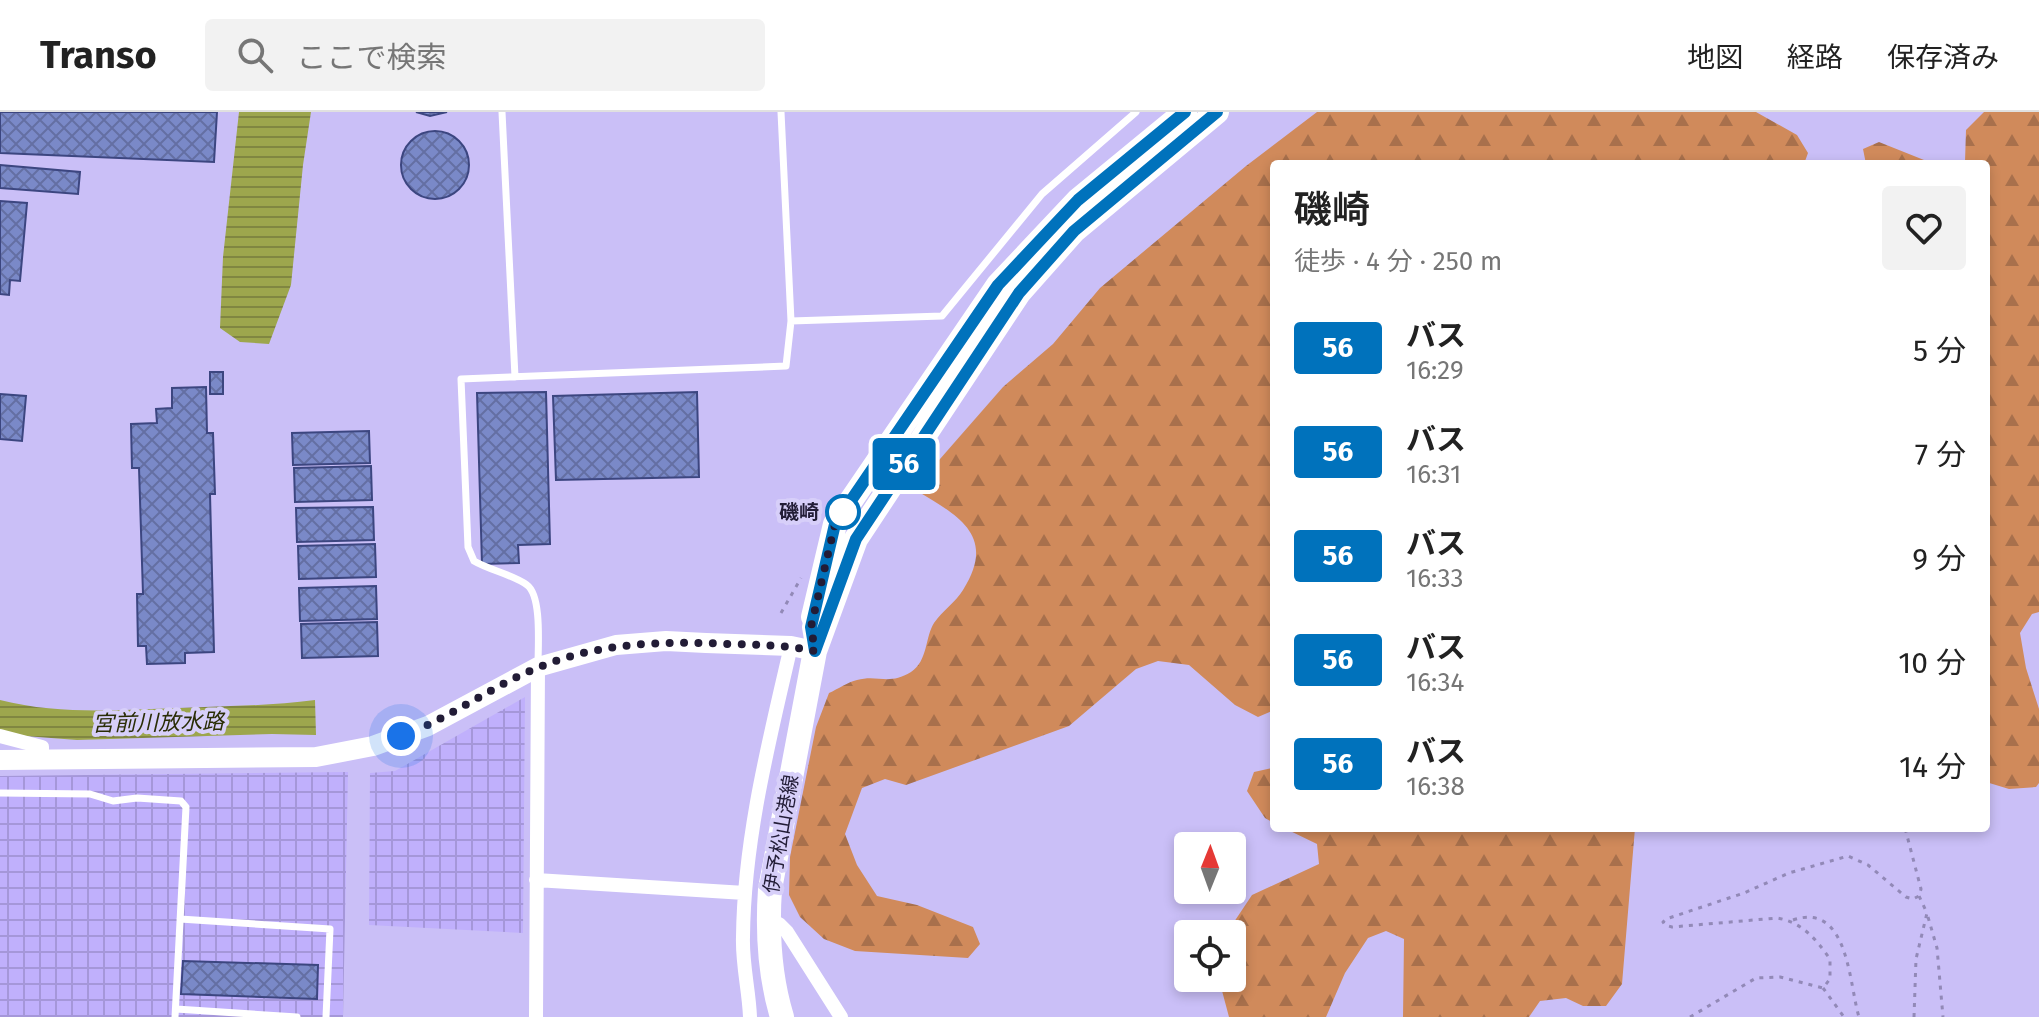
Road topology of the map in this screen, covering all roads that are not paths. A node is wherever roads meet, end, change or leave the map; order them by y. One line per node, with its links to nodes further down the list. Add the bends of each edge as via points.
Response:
1 (502, 112): 7 (lane)
2 (781, 112): 6 (lane)
3 (1136, 112): 6 (lane, via 1042,194 942,316)
4 (1185, 112): 8 (main road, 伊予松山港線, via 1078,200 998,285 835,524)
5 (1217, 112): 8 (main road, 伊予松山港線, via 1074,231 1019,293 856,539)
6 (791, 321): 7 (lane, via 786,366)
7 (515, 377): 9 (lane, via 461,379 468,547 474,561 526,584 533,593)
8 (803, 649): 9 (street, via 666,641 616,645); 15 (street, via 762,774); 17 (main road, 伊予松山港線)
9 (538, 667): 11 (street, via 428,726 373,746 316,757); 14 (street)
10 (0, 736): 11 (street, via 42,747)
11 (42, 759): 12 (street)
12 (0, 760)
13 (0, 793): 16 (lane, via 181,801 186,807)
14 (536, 880): 15 (street); 21 (street)
15 (745, 893): 22 (street)
16 (180, 919): 18 (lane); 20 (lane, via 330,929)
17 (768, 920): 23 (main road, 伊予松山港線, via 770,966); 24 (street, via 787,932)
18 (175, 1013): 19 (lane)
19 (297, 1017)
20 (326, 1017)
21 (536, 1017)
22 (750, 1017)
23 (782, 1017)
24 (841, 1017)

